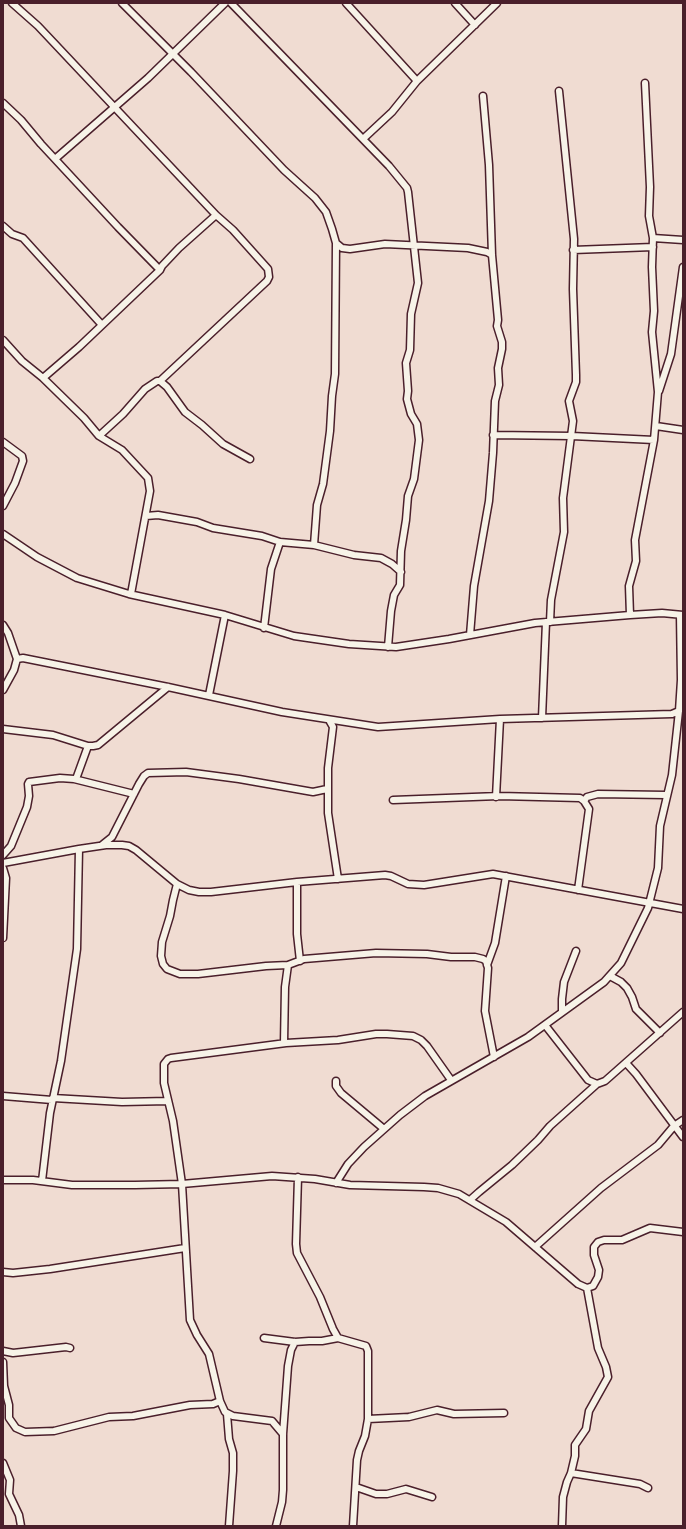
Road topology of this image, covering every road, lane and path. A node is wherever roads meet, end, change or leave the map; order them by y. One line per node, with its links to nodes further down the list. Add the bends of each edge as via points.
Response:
1 (12, 3): 15 (street, via 38,26)
2 (122, 3): 9 (street)
3 (225, 3): 9 (street)
4 (231, 3): 16 (street)
5 (346, 3): 10 (street)
6 (455, 3): 8 (street)
7 (497, 3): 8 (street)
8 (474, 25): 10 (street)
9 (173, 54): 15 (street); 22 (street, via 284,170 315,198 326,212)
10 (417, 81): 16 (street, via 392,112)
11 (646, 83): 20 (street, via 649,216)
12 (559, 91): 25 (street)
13 (483, 96): 26 (street, via 489,165)
14 (3, 103): 17 (street)
15 (114, 107): 17 (street); 18 (street)
16 (363, 139): 23 (street, via 407,188)
17 (55, 159): 28 (street)
18 (216, 215): 28 (street, via 175,252); 32 (street, via 268,269 269,277)
19 (3, 226): 29 (street, via 12,234 24,238)
20 (653, 238): 21 (street); 24 (street)
21 (683, 240)
22 (336, 243): 23 (street, via 346,249 385,244); 46 (street, via 335,374)
23 (414, 246): 26 (street, via 468,248); 47 (street, via 418,283 411,314 410,350 406,363 407,399 417,424 419,440 414,478 408,496)
24 (653, 247): 25 (street); 33 (street, via 652,332)
25 (573, 250): 38 (street, via 576,382 569,401 573,421)
26 (492, 255): 36 (street, via 497,330 502,344)
27 (683, 267): 33 (street, via 671,354)
28 (160, 270): 29 (street)
29 (102, 325): 31 (street)
30 (3, 340): 31 (street, via 22,361)
31 (43, 378): 37 (street)
32 (160, 381): 37 (street, via 145,389); 41 (street, via 185,412 223,444)
33 (658, 392): 34 (street)
34 (656, 426): 35 (street); 39 (street)
35 (683, 430)
36 (493, 435): 38 (street); 55 (street, via 489,501 474,586)
37 (99, 436): 43 (street, via 122,450 148,478 150,491)
38 (572, 436): 39 (street); 52 (street, via 563,498 564,532)
39 (654, 440): 50 (street, via 636,540 636,561 629,586)
40 (3, 442): 42 (street, via 22,456 23,461)
41 (250, 460)
42 (3, 506)
43 (146, 516): 45 (street, via 158,515 198,522 213,528 262,536); 48 (street)
44 (3, 534): 48 (street, via 37,558 77,578)
45 (280, 542): 46 (street); 54 (street, via 271,569)
46 (314, 546): 47 (street, via 354,556 381,558)
47 (401, 572): 56 (street, via 400,585 394,595 391,611)
48 (131, 594): 49 (street)
49 (225, 615): 54 (street); 60 (street)
50 (630, 615): 51 (street); 52 (street)
51 (682, 615): 61 (street)
52 (548, 622): 55 (street); 63 (street)
53 (3, 625): 57 (street)
54 (264, 628): 56 (street, via 294,636)
55 (470, 635): 56 (street)
56 (388, 647)
57 (17, 659): 58 (street, via 23,658); 59 (street)
58 (168, 687): 60 (street); 70 (street, via 98,745)
59 (3, 690)
60 (209, 696): 64 (street)
61 (679, 711): 62 (street); 66 (street)
62 (672, 714): 63 (street); 66 (street)
63 (542, 718): 65 (street)
64 (329, 720): 67 (street); 68 (street)
65 (500, 720): 67 (street, via 388,727); 75 (street)
66 (678, 720): 74 (street, via 675,753)
67 (339, 722): 68 (street)
68 (333, 727): 72 (street)
69 (3, 729): 70 (street, via 53,735)
70 (88, 746): 71 (street)
71 (76, 779): 73 (street); 82 (street, via 60,778 29,782 27,806 11,846)
72 (327, 789): 73 (street, via 313,792 239,778 186,772 153,772 144,776); 86 (street)
73 (134, 794): 78 (street)
74 (666, 795): 77 (street, via 598,794 587,797); 90 (street, via 660,826 658,868)
75 (496, 796): 76 (street); 77 (street, via 572,797)
76 (393, 800)
77 (584, 801): 89 (street, via 589,809)
78 (112, 837): 79 (street); 80 (street)
79 (101, 845): 80 (street); 81 (street)
80 (113, 845): 88 (street, via 129,846)
81 (79, 849): 83 (street); 109 (street, via 77,949 61,1061)
82 (3, 855)
83 (3, 863)
84 (3, 868): 92 (street, via 6,878)
85 (506, 876): 86 (street, via 493,874 415,885 385,875); 89 (street); 96 (street, via 495,943)
86 (338, 879): 87 (street)
87 (297, 882): 88 (street, via 210,892 189,890); 94 (street)
88 (178, 884): 95 (street, via 161,948 163,964 167,969 180,974 198,974)
89 (578, 890): 90 (street)
90 (650, 903): 91 (street); 97 (street, via 625,956)
91 (683, 909)
92 (3, 938)
93 (576, 951): 98 (street, via 564,982)
94 (300, 961): 95 (street); 96 (street, via 376,954 427,954 480,958 486,961)
95 (288, 964): 102 (street)
96 (487, 965): 103 (street, via 485,1011)
97 (610, 976): 98 (street); 101 (street, via 626,988 636,1009)
98 (562, 1012): 100 (street)
99 (683, 1012): 101 (street)
100 (545, 1025): 103 (street); 107 (street, via 588,1080)
101 (660, 1033): 104 (street)
102 (284, 1043): 105 (street, via 338,1040 376,1034 413,1036 427,1046); 110 (street, via 168,1059 164,1064 164,1083)
103 (494, 1057): 105 (street)
104 (626, 1063): 107 (street, via 605,1081); 112 (street)
105 (451, 1080): 113 (street, via 425,1096)
106 (336, 1081): 113 (street, via 341,1093)
107 (597, 1084): 120 (street, via 550,1126 512,1165)
108 (3, 1096): 109 (street)
109 (53, 1098): 110 (street, via 122,1102); 117 (street)
110 (168, 1101): 119 (street)
111 (683, 1120): 112 (street)
112 (674, 1126): 114 (street); 122 (street, via 658,1145 601,1188)
113 (384, 1130): 118 (street, via 348,1164)
114 (683, 1137)
115 (298, 1177): 118 (street); 119 (street, via 272,1176); 127 (street, via 297,1253)
116 (3, 1180): 117 (street)
117 (42, 1181): 119 (street, via 72,1185)
118 (336, 1183): 120 (street, via 438,1188)
119 (182, 1184): 123 (street)
120 (470, 1200): 122 (street, via 506,1222)
121 (683, 1232): 125 (street, via 650,1228 622,1240 598,1242 594,1247 594,1255 599,1270 598,1277 593,1286)
122 (535, 1247): 125 (street, via 578,1284)
123 (185, 1248): 124 (street, via 45,1270); 133 (street, via 188,1314 209,1354)
124 (3, 1272)
125 (587, 1288): 144 (street, via 598,1348 608,1377 589,1411 586,1429 575,1445)
126 (264, 1338): 128 (street)
127 (338, 1338): 128 (street); 140 (street, via 366,1346 368,1351)
128 (295, 1342): 138 (street, via 288,1366)
129 (70, 1348): 130 (street)
130 (3, 1352)
131 (3, 1362): 132 (street)
132 (3, 1366): 139 (street, via 4,1386 9,1405)
133 (220, 1401): 134 (street); 135 (street)
134 (213, 1404): 135 (street); 139 (street, via 109,1417 54,1431 20,1431)
135 (222, 1408): 137 (street)
136 (504, 1413): 140 (street, via 454,1414 437,1410 409,1417)
137 (227, 1414): 141 (street); 149 (street, via 233,1453)
138 (284, 1415): 141 (street); 142 (street)
139 (6, 1417)
140 (368, 1419): 145 (street, via 358,1456)
141 (272, 1421): 142 (street)
142 (283, 1434): 150 (street, via 283,1490)
143 (3, 1463): 148 (street, via 10,1480 9,1494)
144 (571, 1473): 146 (street, via 640,1484); 152 (street, via 563,1497)
145 (356, 1487): 147 (street, via 376,1494 406,1489); 151 (street)
146 (648, 1488)
147 (432, 1497)
148 (21, 1526)
149 (229, 1526)
150 (276, 1526)
151 (353, 1526)
152 (562, 1526)

